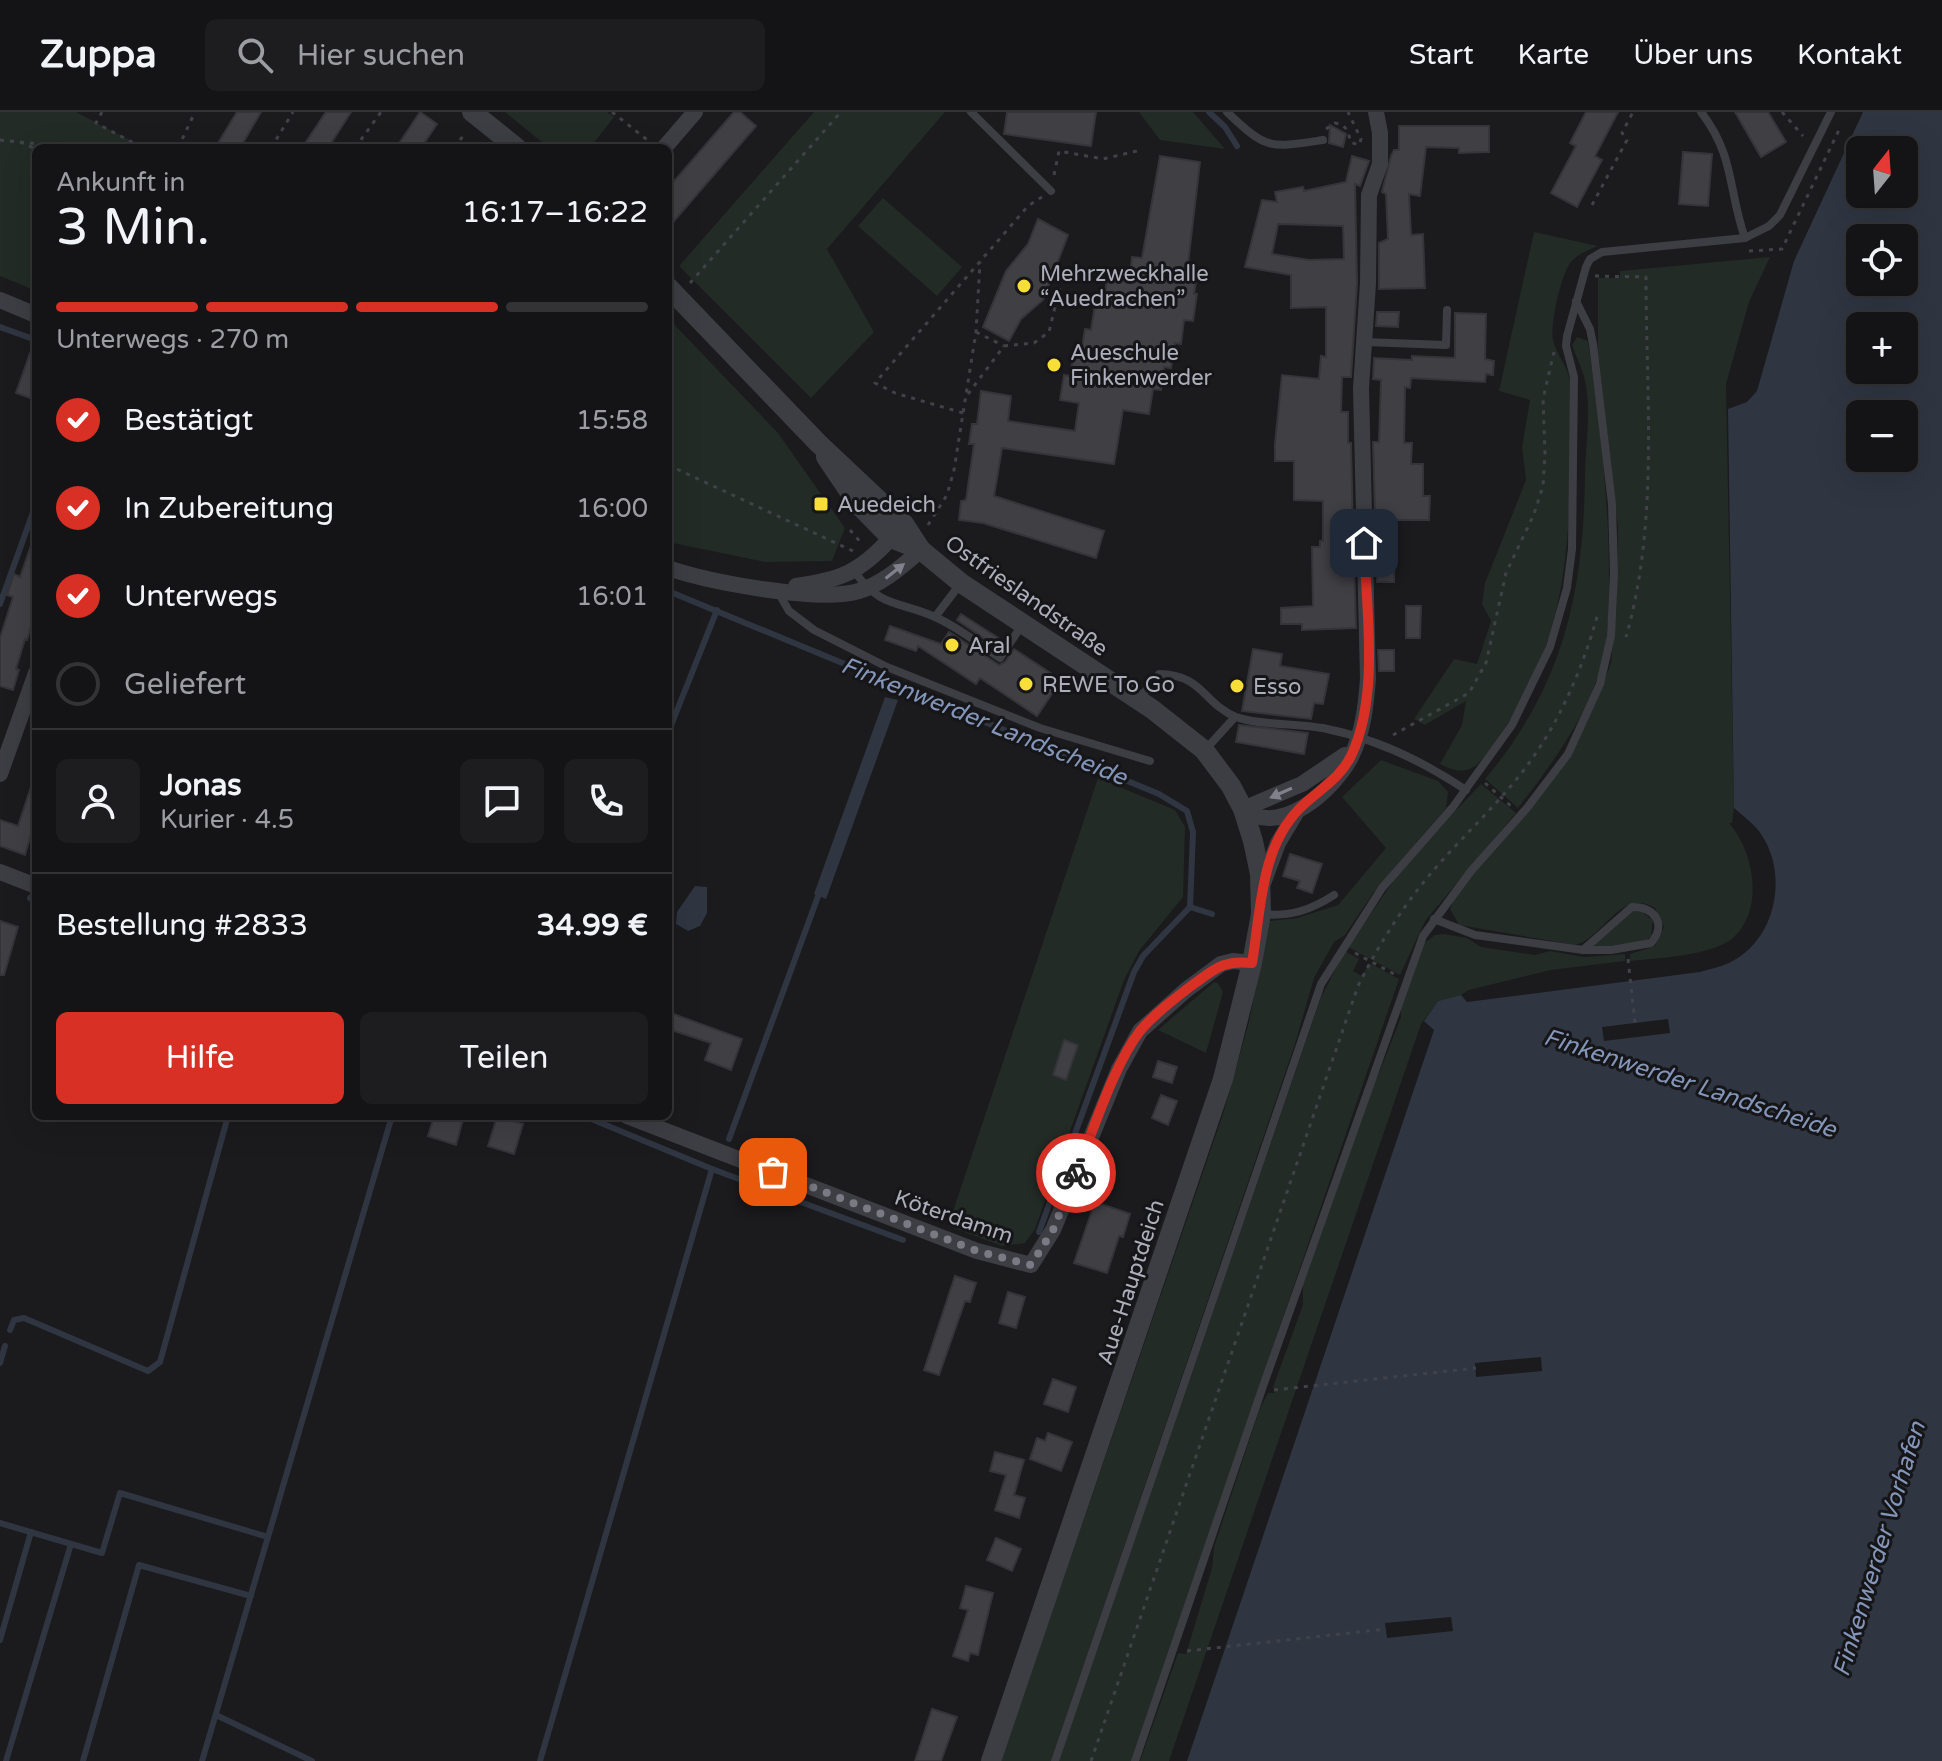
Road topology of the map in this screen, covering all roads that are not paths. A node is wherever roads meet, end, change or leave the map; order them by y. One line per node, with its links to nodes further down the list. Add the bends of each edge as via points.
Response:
1 (695, 112): 10 (street)
2 (971, 112): 11 (lane)
3 (1227, 112): 8 (lane, via 1268,145)
4 (1378, 112): 18 (street, via 1380,164 1367,217)
5 (1701, 112): 12 (lane, via 1727,157)
6 (1831, 112): 12 (lane, via 1780,215)
7 (476, 113): 9 (street)
8 (1323, 140)
9 (512, 144)
10 (665, 144)
11 (1051, 191)
12 (1745, 238): 15 (lane, via 1597,254 1588,262)
13 (673, 292): 19 (street, Ostfrieslandstraße)
14 (0, 300): 17 (street)
15 (1576, 301): 36 (lane, via 1566,346 1574,377 1575,493 1567,588 1550,647 1528,695); 44 (lane, via 1593,344 1612,504 1611,636 1600,684 1568,754)
16 (1447, 310): 18 (lane, via 1446,345)
17 (32, 313)
18 (1364, 342): 32 (street, via 1368,679)
19 (818, 443): 20 (street, Ostfrieslandstraße, via 857,503); 21 (street, Ostfrieslandstraße, via 904,524)
20 (891, 538): 21 (street, Ostfrieslandstraße); 23 (street)
21 (921, 550): 24 (street, Ostfrieslandstraße); 26 (street, one-way to 21, via 892,575)
22 (672, 569): 25 (street)
23 (855, 572): 25 (street); 26 (lane)
24 (961, 583): 27 (lane); 28 (street, Ostfrieslandstraße)
25 (776, 588): 26 (street, via 838,595); 34 (lane, via 789,611 814,630 887,667 1040,728)
26 (866, 588): 27 (lane, via 890,604)
27 (935, 617): 28 (lane, via 1000,658)
28 (1022, 624): 30 (street, Ostfrieslandstraße)
29 (32, 684): 35 (street)
30 (1139, 700): 31 (lane, via 1159,674 1180,674); 33 (street, Ostfrieslandstraße)
31 (1235, 717): 32 (lane); 33 (lane)
32 (1358, 737): 36 (lane); 37 (street, via 1343,770); 38 (street, one-way to 38, via 1344,757 1319,775)
33 (1204, 750): 38 (street, Ostfrieslandstraße)
34 (1150, 761)
35 (0, 774)
36 (1466, 790): 49 (lane, via 1382,888 1321,984)
37 (1300, 808): 38 (street, via 1269,820); 41 (street, via 1278,843)
38 (1243, 809): 41 (street, Aue-Hauptdeich)
39 (0, 872): 40 (street)
40 (32, 884)
41 (1261, 887): 43 (street, Aue-Hauptdeich)
42 (1334, 895): 43 (lane, via 1296,914)
43 (1261, 914): 46 (street, Aue-Hauptdeich)
44 (1434, 919): 45 (lane, via 1475,935); 50 (lane, via 1405,980)
45 (1583, 950): 45 (lane, via 1645,946 1657,935 1657,919 1649,910 1632,907)
46 (1252, 963): 47 (street, Köterdamm, via 1221,964 1140,1031 1053,1230 1031,1265 977,1251); 48 (street, Aue-Hauptdeich, via 1218,1094)
47 (637, 1120)
48 (991, 1761)
49 (1055, 1761)
50 (1135, 1761)

